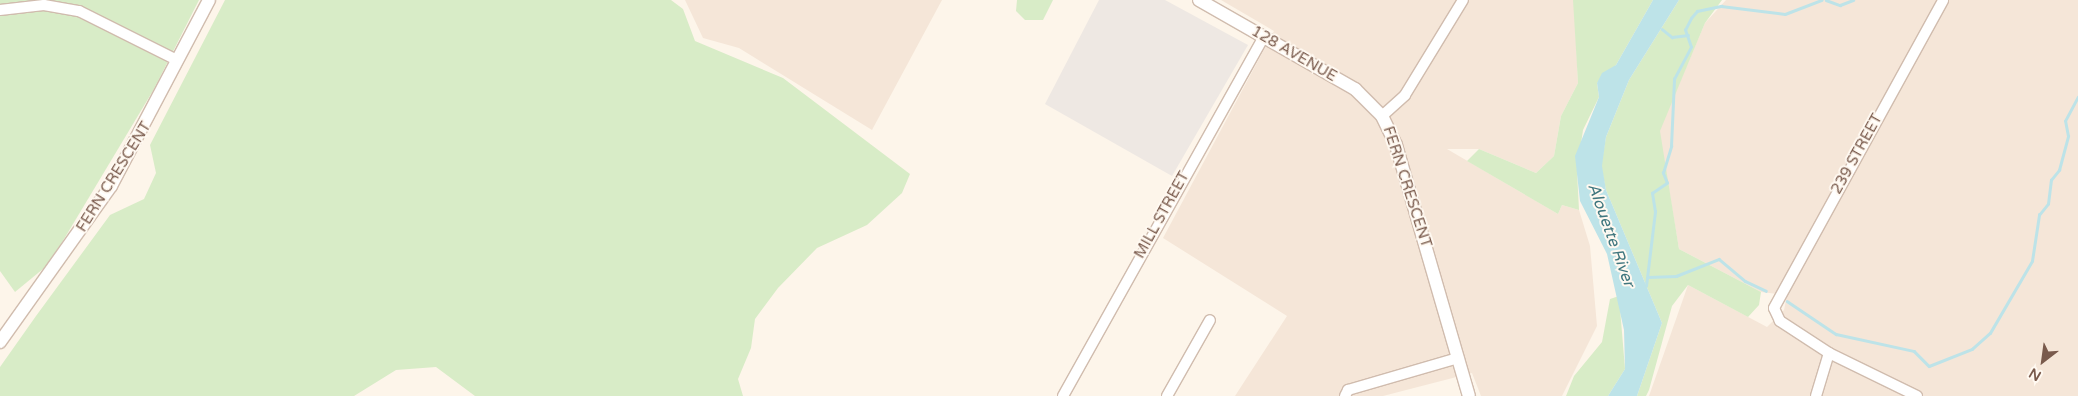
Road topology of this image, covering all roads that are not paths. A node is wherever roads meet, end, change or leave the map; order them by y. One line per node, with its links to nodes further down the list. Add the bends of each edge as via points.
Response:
1 (209, 0): 7 (street, FERN CRESCENT)
2 (1200, 0): 6 (street, 128 AVENUE)
3 (1463, 0): 8 (street, FERN CRESCENT, via 1405,95)
4 (1943, 0): 11 (street, 239 STREET, via 1774,308 1780,320)
5 (0, 10): 7 (street, via 44,5 79,11)
6 (1264, 36): 8 (street, 128 AVENUE, via 1354,89); 13 (street, MILL STREET)
7 (177, 60): 10 (street, FERN CRESCENT, via 111,186)
8 (1382, 116): 12 (street, FERN CRESCENT, via 1396,145)
9 (1210, 320): 14 (street)
10 (0, 342)
11 (1828, 353): 17 (street); 18 (street)
12 (1458, 358): 15 (street, via 1348,390); 16 (street, FERN CRESCENT)
13 (1065, 395)
14 (1167, 396)
15 (1345, 396)
16 (1469, 396)
17 (1816, 396)
18 (1917, 396)

